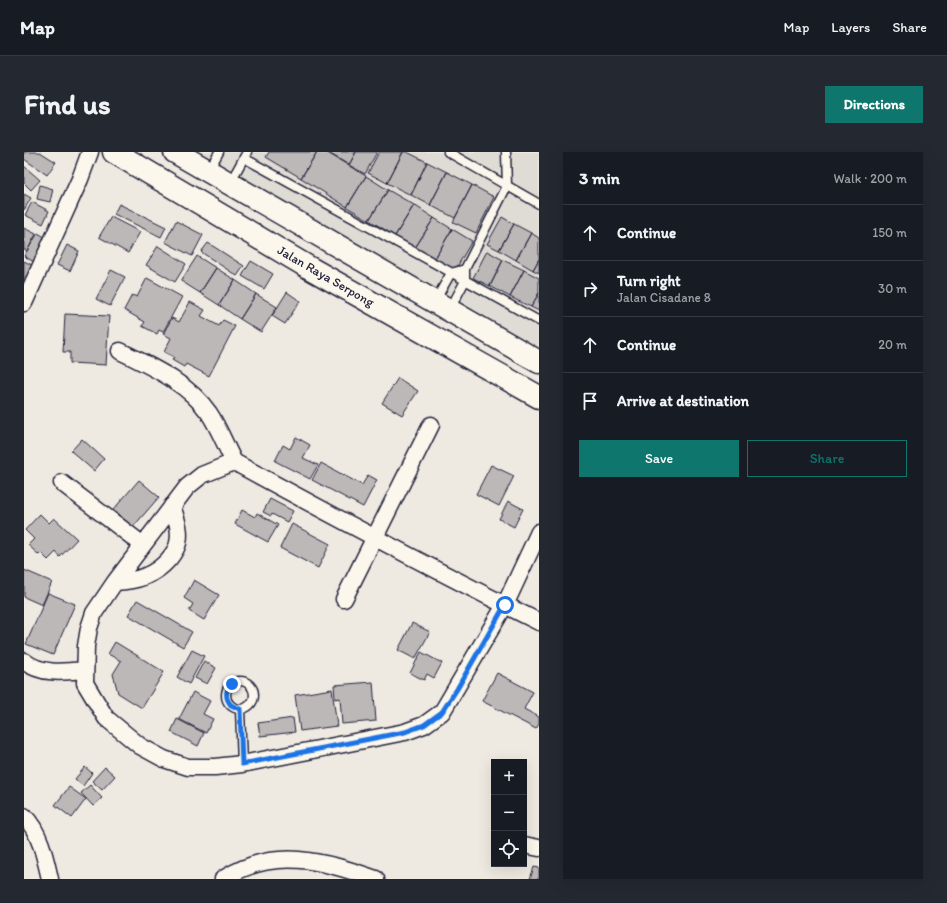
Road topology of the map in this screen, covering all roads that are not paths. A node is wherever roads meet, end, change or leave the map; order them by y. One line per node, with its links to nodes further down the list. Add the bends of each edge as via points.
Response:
1 (90, 152): 17 (street)
2 (114, 152): 16 (main road, Jalan Raya Serpong)
3 (219, 152): 8 (lane)
4 (448, 152): 10 (lane)
5 (506, 152): 10 (lane)
6 (185, 154): 8 (main road)
7 (245, 155): 9 (lane); 14 (lane)
8 (208, 171): 9 (main road)
9 (229, 183): 12 (main road)
10 (508, 186): 11 (lane); 13 (lane)
11 (539, 204)
12 (366, 261): 16 (main road); 18 (main road)
13 (465, 268): 14 (lane); 15 (lane)
14 (451, 273): 15 (lane); 18 (lane)
15 (465, 281): 18 (lane); 19 (lane)
16 (349, 289): 22 (main road, Jalan Raya Serpong)
17 (24, 303)
18 (442, 305): 21 (main road)
19 (539, 321)
20 (120, 351): 24 (street, via 185,388 209,413)
21 (539, 362)
22 (539, 397)
23 (430, 425): 28 (street)
24 (234, 462): 26 (street, via 202,475 186,487); 28 (street)
25 (62, 483): 29 (street)
26 (172, 506): 29 (street); 30 (street, via 178,526 178,543 173,554 154,574 132,581)
27 (539, 532): 32 (street)
28 (374, 538): 31 (street); 32 (street)
29 (143, 545): 30 (street)
30 (115, 582): 35 (street, via 94,613 86,646)
31 (344, 599)
32 (505, 605): 33 (street); 37 (street, via 442,712 424,725 405,732)
33 (539, 622)
34 (24, 661): 35 (street, via 31,667 56,672)
35 (85, 670): 37 (street, via 85,683 106,718 140,746 164,759 188,767)
36 (240, 709): 37 (lane)
37 (242, 764)
38 (24, 816): 41 (street, via 32,825 45,857)
39 (527, 846): 40 (street)
40 (539, 848)
41 (50, 879)
42 (223, 879): 43 (street, via 236,871 271,860 302,859 336,865)
43 (376, 879)

